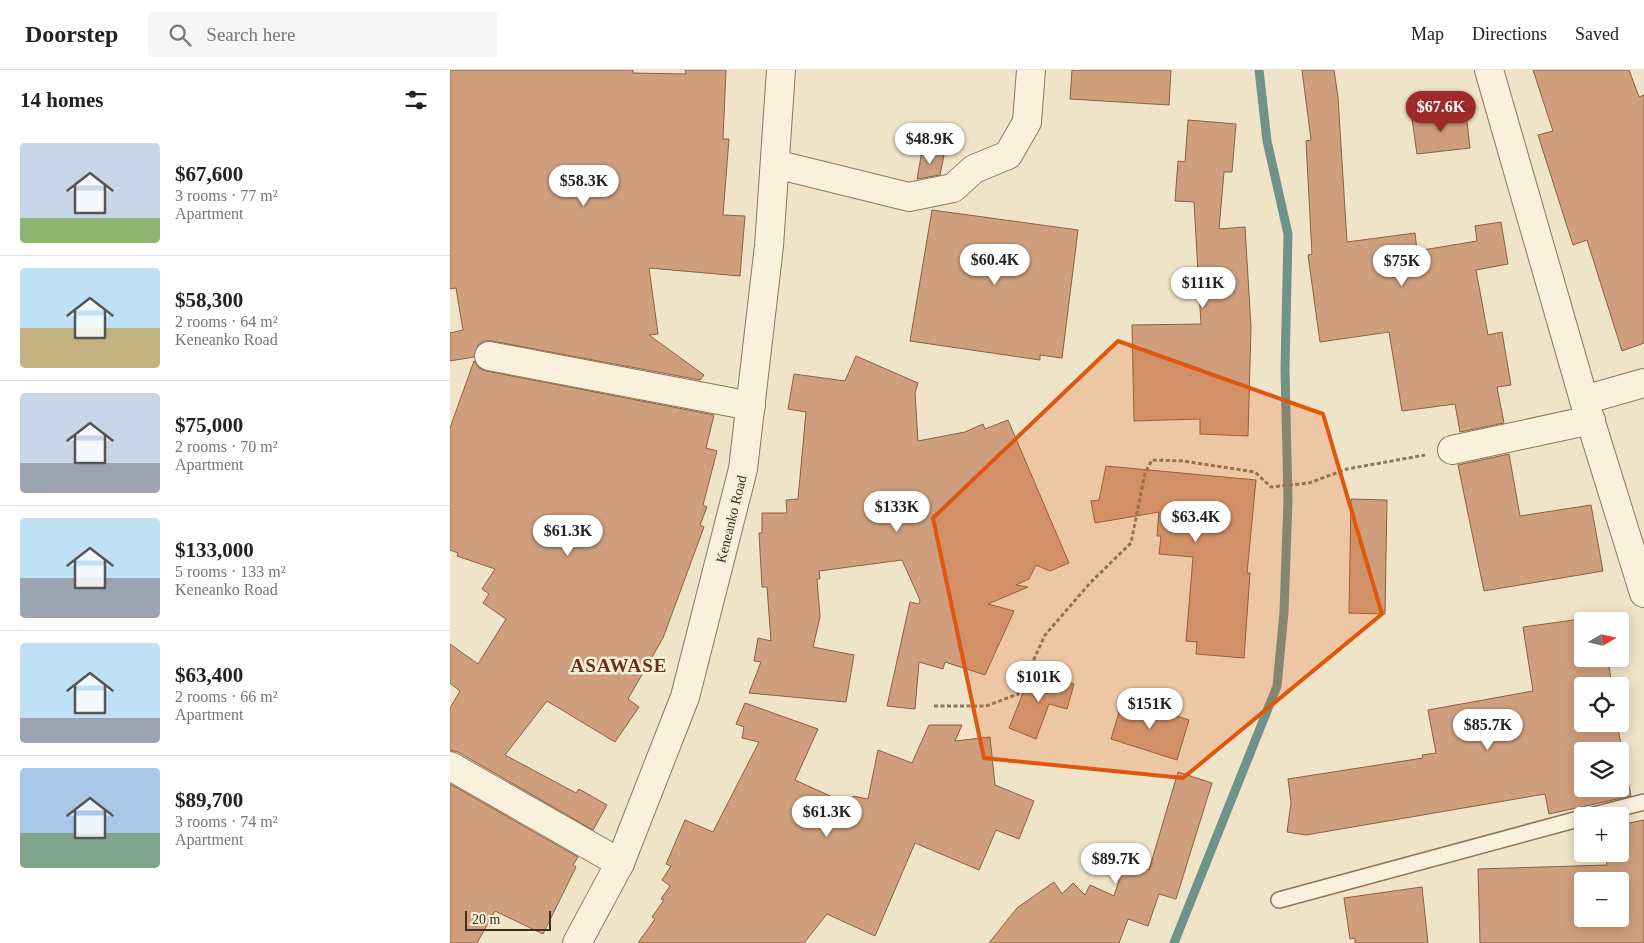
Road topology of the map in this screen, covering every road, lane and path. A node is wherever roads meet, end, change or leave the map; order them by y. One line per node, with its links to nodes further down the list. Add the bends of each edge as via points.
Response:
1 (781, 70): 4 (street, Keneanko Road)
2 (1031, 70): 4 (street, via 1027,122 1008,155 974,169 953,188 909,196)
3 (1489, 70): 8 (street)
4 (775, 164): 7 (street, Keneanko Road)
5 (489, 356): 7 (street)
6 (1644, 383): 8 (street)
7 (751, 406): 16 (street, Keneanko Road, via 743,469 685,697)
8 (1588, 410): 9 (street); 10 (street)
9 (1452, 450): 11 (path, via 1347,470 1309,483 1272,487 1255,472 1183,460 1152,460 1145,473 1131,543 1090,583 1045,636 1018,694 986,706)
10 (1644, 593)
11 (934, 706)
12 (450, 766): 16 (street)
13 (1644, 802): 14 (lane)
14 (1625, 807)
15 (1574, 820): 17 (lane)
16 (620, 863): 18 (street, Keneanko Road)
17 (1280, 900)
18 (577, 943)

